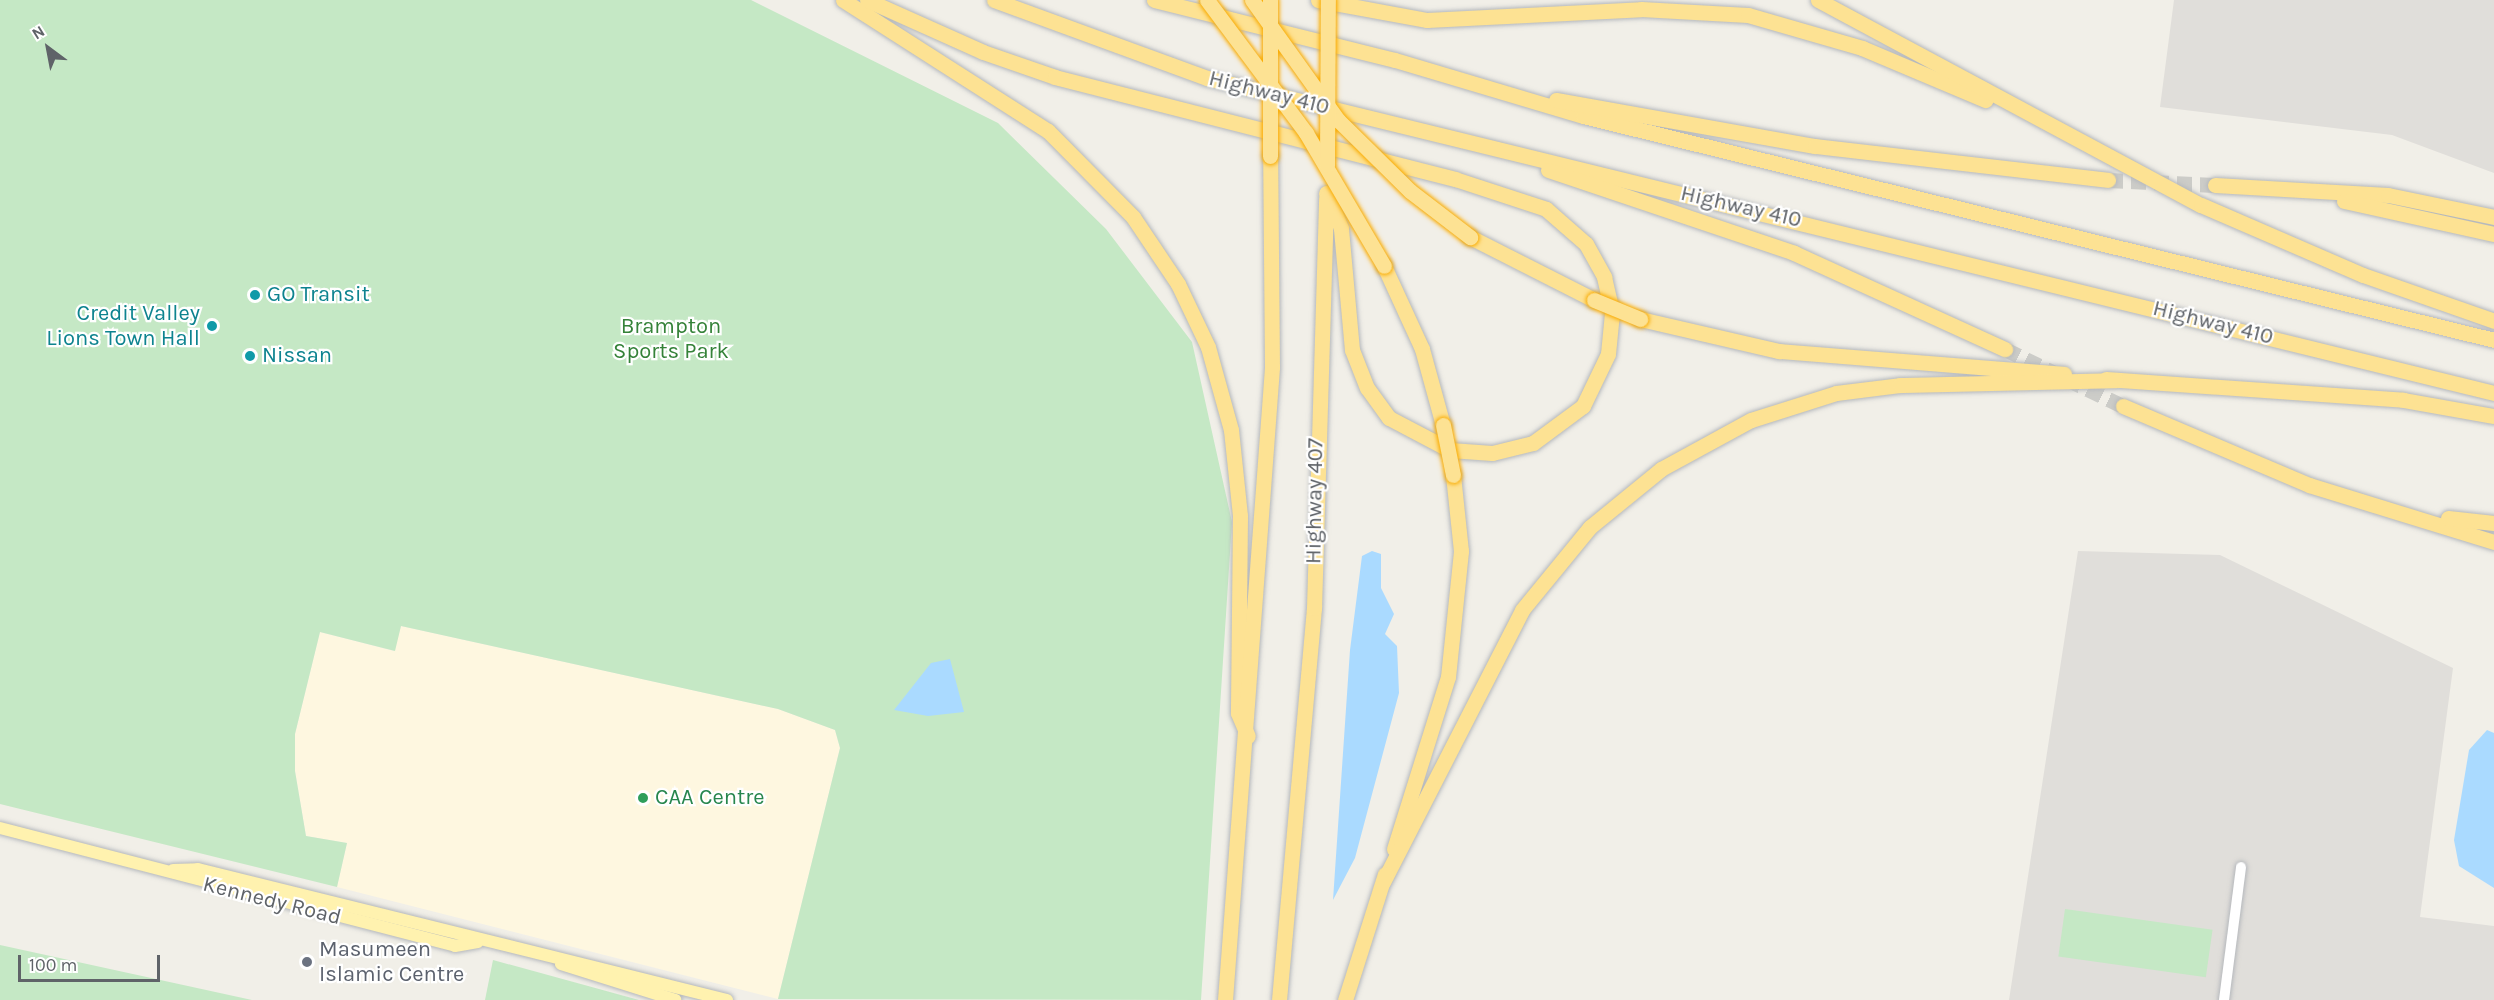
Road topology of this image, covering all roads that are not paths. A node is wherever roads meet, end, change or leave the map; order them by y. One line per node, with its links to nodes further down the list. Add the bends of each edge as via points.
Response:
1 (843, 0): 30 (highway, via 1057,139 1134,217 1178,284 1208,347 1231,430 1240,516 1238,713)
2 (867, 0): 17 (highway, via 973,48 1055,77 1512,194 1546,209 1586,244 1604,276 1612,313 1608,354 1583,406 1533,443 1492,453 1450,450 1389,418 1367,388 1352,351 1341,228)
3 (994, 0): 13 (highway, Highway 410, via 1207,78)
4 (1154, 0): 11 (highway)
5 (1207, 0): 33 (highway, bridge, via 1306,133 1384,266 1422,349 1453,475 1461,550 1448,677)
6 (1252, 0): 23 (highway, bridge, via 1338,120 1410,191 1470,237 1594,300 1640,319 1779,351)
7 (1270, 0): 30 (highway, bridge, via 1272,367)
8 (1318, 0): 12 (highway, via 1427,20 1641,9 1748,15 1862,48)
9 (1328, 0): 17 (highway, Highway 407, bridge)
10 (1818, 0): 12 (highway)
11 (1532, 98): 14 (highway, via 1597,104 1815,146); 21 (highway, via 1617,124)
12 (2034, 116): 20 (highway, via 2280,242)
13 (1527, 159): 22 (highway, via 1568,180 1824,265); 24 (highway, Highway 410)
14 (2108, 180)
15 (2215, 185): 16 (highway)
16 (2282, 189): 18 (highway, via 2388,195); 19 (highway)
17 (1326, 193): 38 (highway, Highway 407, via 1314,608)
18 (2494, 217)
19 (2494, 234)
20 (2494, 321)
21 (2494, 340)
22 (2005, 349)
23 (2116, 380): 26 (highway, via 2403,400); 33 (highway, via 1900,385 1836,393 1751,420 1661,469 1590,527 1522,610)
24 (2494, 393)
25 (2123, 406): 27 (highway, via 2309,484)
26 (2494, 416)
27 (2418, 516): 28 (highway); 29 (highway)
28 (2494, 523)
29 (2494, 542)
30 (1248, 736): 37 (highway)
31 (0, 828): 34 (main road, Kennedy Road, via 173,870 198,869 460,931 478,942)
32 (2241, 867): 40 (street)
33 (1383, 882): 39 (highway)
34 (540, 956): 35 (main road, Kennedy Road); 36 (main road, Kennedy Road)
35 (675, 1000)
36 (727, 1000)
37 (1225, 1000)
38 (1279, 1000)
39 (1345, 1000)
40 (2224, 1000)

